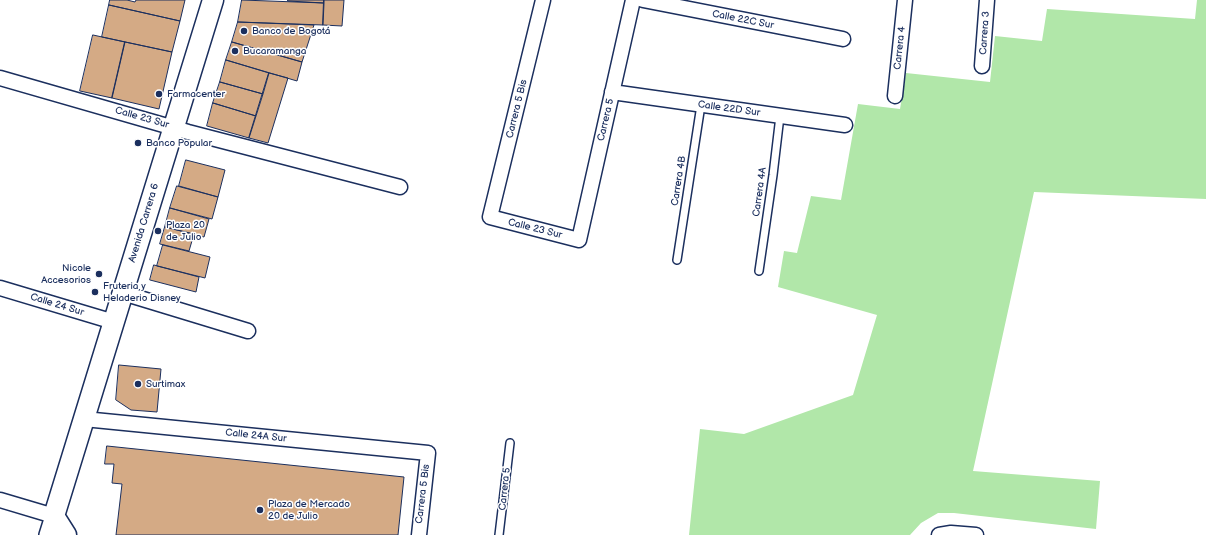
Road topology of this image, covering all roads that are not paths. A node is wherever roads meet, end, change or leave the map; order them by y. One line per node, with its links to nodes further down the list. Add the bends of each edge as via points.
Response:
1 (213, 0): 15 (main road, Avenida Carrera 6)
2 (543, 0): 17 (street, Carrera 5 Bis)
3 (633, 0): 10 (street, Carrera 5)
4 (643, 0): 7 (street, Calle 22C Sur)
5 (905, 0): 11 (street, Carrera 4)
6 (987, 0): 8 (street, Carrera 3)
7 (843, 39)
8 (982, 66)
9 (0, 78): 15 (street, Calle 23 Sur)
10 (612, 92): 12 (street, Calle 22D Sur); 18 (street, Carrera 5)
11 (895, 96)
12 (701, 105): 13 (street, Calle 22D Sur); 19 (lane, Carrera 4B)
13 (780, 116): 14 (street, Calle 22D Sur); 20 (lane, Carrera 4A)
14 (845, 125)
15 (174, 128): 16 (street, Calle 23 Sur); 22 (main road, Avenida Carrera 6)
16 (400, 187)
17 (490, 218): 18 (street, Calle 23 Sur)
18 (579, 240)
19 (677, 260)
20 (759, 271)
21 (0, 288): 23 (street, Calle 24 Sur)
22 (123, 293): 23 (main road, Avenida Carrera 6); 24 (street)
23 (114, 322): 25 (main road, Avenida Carrera 6)
24 (248, 331)
25 (84, 419): 27 (street, Calle 24A Sur); 29 (main road, Avenida Carrera 6)
26 (510, 443): 33 (lane, Carrera 5)
27 (428, 453): 32 (street, Carrera 5 Bis)
28 (0, 500): 29 (street)
29 (54, 516): 30 (street); 31 (main road)
30 (48, 535)
31 (66, 535)
32 (418, 535)
33 (499, 535)
34 (939, 535): 35 (street)
35 (976, 535)

